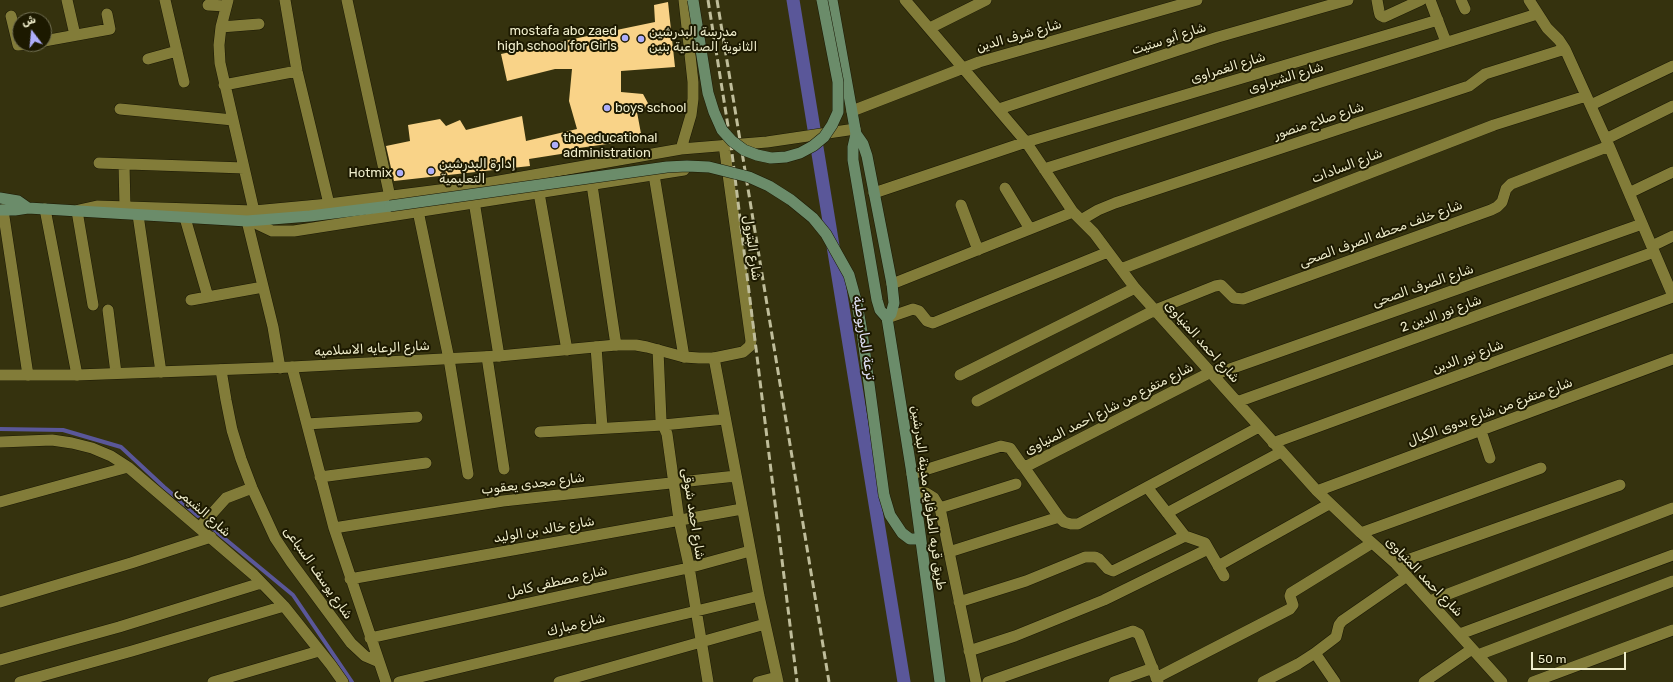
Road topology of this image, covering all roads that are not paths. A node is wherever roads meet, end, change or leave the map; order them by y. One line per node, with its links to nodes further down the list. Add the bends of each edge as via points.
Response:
1 (67, 0): 28 (street)
2 (165, 0): 32 (street)
3 (285, 0): 36 (street)
4 (347, 0): 64 (street)
5 (684, 0): 49 (street, via 693,99 691,115)
6 (693, 0): 7 (main road, bridge, via 708,93 722,130 744,150 771,158 786,157 813,146 824,137 838,112 838,82)
7 (822, 0)
8 (832, 0): 43 (main road, طريق قريه الطرفايه, مدينة البدرشين)
9 (905, 0): 27 (street, شارع احمد المنياوى)
10 (986, 0): 27 (street)
11 (1197, 0): 18 (street, شارع شرف الدين)
12 (1348, 0): 42 (street, شارع أبو ستيت, via 1218,37)
13 (1377, 0): 14 (street, via 1380,15 1384,16)
14 (1421, 0)
15 (1430, 0): 24 (street)
16 (1529, 0): 21 (street)
17 (227, 3): 19 (street); 26 (street)
18 (1174, 3): 35 (street, شارع شرف الدين)
19 (208, 4)
20 (107, 14): 28 (street, via 110,29)
21 (1537, 14): 30 (street, شارع الشبراوى); 31 (street)
22 (11, 16): 23 (street)
23 (12, 20)
24 (1438, 20): 30 (street); 46 (street, شارع الغمراوى)
25 (259, 24): 26 (street)
26 (221, 27): 38 (street, via 219,45)
27 (930, 28): 35 (street, شارع احمد المنياوى)
28 (76, 35): 29 (street)
29 (52, 40)
30 (1446, 42): 54 (street, شارع الشبراوى)
31 (1565, 49): 39 (street); 75 (street, شارع صلاح منصور, via 1485,74 1469,86)
32 (176, 51): 33 (street); 37 (street)
33 (148, 59)
34 (1673, 66): 39 (street, شارع السادات)
35 (963, 67): 42 (street, شارع احمد المنياوى); 43 (street, شارع شرف الدين)
36 (297, 71): 38 (street); 66 (street)
37 (184, 82)
38 (224, 85): 44 (street)
39 (1588, 100): 47 (street); 84 (street, شارع السادات, via 1494,125)
40 (1673, 106): 47 (street)
41 (120, 109): 44 (street)
42 (999, 109): 46 (street, شارع احمد المنياوى)
43 (852, 111): 45 (main road, طريق قريه الطرفايه, مدينة البدرشين)
44 (233, 120): 53 (street)
45 (856, 131): 48 (street); 61 (main road, طريق قريه الطرفايه, مدينة البدرشين, via 866,150); 95 (main road, طريق قريه الطرفايه, مدينة البدرشين, via 853,160 876,300)
46 (1026, 142): 54 (street, شارع احمد المنياوى); 61 (street, شارع الغمراوى)
47 (1607, 142): 62 (street); 94 (street, شارع خلف محطه الصرف الصحى, via 1511,184 1506,189 1502,202 1484,212 1243,299 1234,298 1218,284)
48 (724, 145): 49 (street); 51 (street, شارع البترول)
49 (680, 148): 58 (street)
50 (99, 163): 52 (street)
51 (726, 163): 56 (street); 100 (street, شارع البترول, via 751,341 750,346)
52 (124, 164): 53 (street); 68 (street)
53 (244, 168): 77 (street)
54 (1044, 169): 75 (street, شارع احمد المنياوى)
55 (1673, 172): 62 (street)
56 (654, 175): 57 (street); 103 (street)
57 (592, 185): 60 (street); 96 (street)
58 (471, 186): 64 (street); 65 (street)
59 (1005, 188): 79 (street)
60 (540, 193): 65 (street); 98 (street)
61 (874, 193): 86 (main road, طريق قريه الطرفايه, مدينة البدرشين)
62 (1629, 193): 78 (street)
63 (0, 198): 69 (main road, via 18,201)
64 (390, 201): 66 (street); 77 (main road, via 304,217); 160 (main road, bridge, via 674,166 709,167 749,177 769,186 813,218 826,234 849,275 860,318 884,495 890,515 902,533 910,539)
65 (474, 203): 73 (street); 101 (street)
66 (328, 204): 77 (street)
67 (961, 204): 82 (street)
68 (125, 207): 72 (street, via 97,206); 77 (street)
69 (28, 208): 70 (main road); 71 (main road)
70 (46, 209): 72 (main road); 115 (street)
71 (1, 210): 114 (street)
72 (77, 211): 74 (main road); 92 (street)
73 (418, 211): 77 (street, via 294,231 272,230); 105 (street)
74 (138, 215): 76 (main road); 110 (street)
75 (1077, 216): 79 (street, شارع صلاح منصور); 83 (street, شارع احمد المنياوى)
76 (185, 218): 77 (main road); 90 (street)
77 (251, 218): 87 (street)
78 (1642, 224): 81 (street); 112 (street, شارع الصرف الصحى)
79 (1030, 229): 82 (street, شارع صلاح منصور)
80 (1673, 236): 81 (street, شارع نور الدين 2)
81 (1653, 249): 85 (street); 118 (street, شارع نور الدين 2)
82 (978, 250): 86 (street, شارع صلاح منصور)
83 (1108, 252): 84 (street, شارع احمد المنياوى); 95 (street, via 934,323 928,321 919,311 912,309)
84 (1122, 269): 88 (street, شارع احمد المنياوى)
85 (1669, 276): 89 (street)
86 (892, 284): 95 (main road, طريق قريه الطرفايه, مدينة البدرشين, via 894,303)
87 (263, 287): 90 (street); 108 (street)
88 (1135, 288): 94 (street, شارع احمد المنياوى); 116 (street)
89 (1673, 296): 128 (street, شارع نور الدين)
90 (208, 297): 91 (street)
91 (191, 300)
92 (93, 305)
93 (108, 310): 111 (street)
94 (1155, 310): 112 (street, شارع احمد المنياوى); 117 (street)
95 (887, 318): 137 (main road, طريق قريه الطرفايه, مدينة البدرشين)
96 (616, 346): 97 (street, شارع الرعايه الاسلاميه); 99 (street, شارع الرعايه الاسلاميه, via 636,345)
97 (596, 347): 98 (street, شارع الرعايه الاسلاميه); 123 (street)
98 (567, 350): 101 (street, شارع الرعايه الاسلاميه)
99 (658, 350): 103 (street, شارع الرعايه الاسلاميه); 122 (street, شارع احمد شوقى)
100 (743, 352): 104 (street, شارع الرعايه الاسلاميه)
101 (500, 356): 102 (street, شارع الرعايه الاسلاميه)
102 (487, 357): 105 (street, شارع الرعايه الاسلاميه); 135 (street)
103 (684, 357): 104 (street, شارع الرعايه الاسلاميه)
104 (714, 358): 120 (street)
105 (449, 359): 107 (street, شارع الرعايه الاسلاميه); 136 (street)
106 (1673, 359): 125 (street, شارع متفرع من شارع بدوى الكيال)
107 (292, 367): 108 (street, شارع الرعايه الاسلاميه); 121 (street)
108 (280, 368): 109 (street, شارع الرعايه الاسلاميه)
109 (221, 370): 110 (street, شارع الرعايه الاسلاميه); 144 (street, شارع يوسف السباعى, via 232,430)
110 (161, 372): 111 (street, شارع الرعايه الاسلاميه)
111 (116, 373): 115 (street, شارع الرعايه الاسلاميه)
112 (1212, 373): 118 (street, شارع احمد المنياوى); 132 (street, شارع متفرع من شارع احمد المنياوى)
113 (0, 375): 114 (street, شارع الرعايه الاسلاميه)
114 (28, 375): 115 (street, شارع الرعايه الاسلاميه)
115 (77, 375)
116 (960, 375)
117 (977, 401)
118 (1237, 402): 124 (street, شارع احمد المنياوى)
119 (417, 417): 121 (street)
120 (725, 419): 122 (street); 138 (street)
121 (307, 424): 139 (street)
122 (663, 425): 123 (street); 140 (street, شارع احمد شوقى, via 667,434)
123 (602, 427): 126 (street)
124 (1259, 427): 128 (street, شارع احمد المنياوى); 143 (street)
125 (1481, 431): 130 (street); 145 (street, شارع متفرع من شارع بدوى الكيال)
126 (540, 432)
127 (0, 442): 133 (street, شارع الشيمى, via 52,440 72,443 111,456)
128 (1273, 443): 129 (street, شارع احمد المنياوى)
129 (1281, 452): 145 (street, شارع احمد المنياوى); 152 (street)
130 (1490, 458)
131 (426, 463): 139 (street)
132 (1024, 466): 137 (street, شارع متفرع من شارع احمد المنياوى, via 1010,448 1001,446); 153 (street)
133 (128, 467): 147 (street); 155 (street, شارع الشيمى)
134 (1541, 468): 157 (street)
135 (504, 469)
136 (468, 474)
137 (912, 474): 146 (main road, طريق قريه الطرفايه, مدينة البدرشين)
138 (736, 476): 140 (street, شارع مجدى يعقوب); 151 (street)
139 (320, 477): 156 (street)
140 (673, 482): 154 (street, شارع احمد شوقى); 156 (street, شارع مجدى يعقوب, via 503,501)
141 (1016, 484): 149 (street)
142 (1620, 485): 166 (street)
143 (1147, 487): 152 (street); 153 (street, via 1078,524 1064,522)
144 (252, 488): 155 (street, via 226,498); 190 (street, شارع يوسف السباعى, via 275,538 291,562 351,643 365,656)
145 (1317, 491): 148 (street, شارع احمد المنياوى)
146 (915, 492): 149 (street, via 926,493 934,498); 160 (main road, طريق قريه الطرفايه, مدينة البدرشين)
147 (0, 502)
148 (1329, 504): 157 (street, شارع احمد المنياوى); 167 (street)
149 (940, 508): 164 (street)
150 (1673, 508): 175 (street)
151 (742, 509): 154 (street, شارع خالد بن الوليد); 163 (street)
152 (1167, 513): 158 (street)
153 (1059, 517): 164 (street)
154 (679, 520): 168 (street, شارع احمد شوقى); 171 (street, شارع خالد بن الوليد)
155 (200, 527): 159 (street, شارع الشيمى)
156 (334, 528): 171 (street)
157 (1361, 533): 161 (street, شارع احمد المنياوى)
158 (1185, 536): 162 (street, via 1205,543); 177 (street, via 1113,571 1095,557 1085,557 1026,581)
159 (212, 537): 173 (street, شارع الشيمى); 176 (street, via 131,564)
160 (920, 538): 202 (main road, طريق قريه الطرفايه, مدينة البدرشين)
161 (1372, 543): 166 (street, شارع احمد المنياوى); 191 (street, via 1291,593 1293,605 1290,609)
162 (1208, 549): 167 (street); 186 (street, via 1104,600 1028,631)
163 (750, 551): 168 (street, شارع مصطفى كامل); 174 (street)
164 (949, 552): 177 (street)
165 (1673, 555): 182 (street)
166 (1396, 564): 170 (street, شارع احمد المنياوى)
167 (1218, 566): 169 (street)
168 (688, 568): 179 (street, شارع احمد شوقى); 183 (street, شارع مصطفى كامل)
169 (1224, 576)
170 (1407, 576): 175 (street, شارع احمد المنياوى); 188 (street, via 1342,621 1336,637)
171 (350, 579): 183 (street)
172 (1673, 581): 187 (street)
173 (261, 583): 178 (street, شارع الشيمى); 189 (street)
174 (759, 596): 179 (street, شارع مبارك); 180 (street)
175 (1430, 601): 182 (street, شارع احمد المنياوى)
176 (0, 602)
177 (959, 602): 186 (street)
178 (284, 606): 185 (street, شارع الشيمى); 194 (street)
179 (696, 610): 184 (street, شارع احمد شوقى); 198 (street, شارع مبارك)
180 (765, 624): 184 (street); 192 (street)
181 (1673, 630): 209 (street)
182 (1460, 634): 187 (street, شارع احمد المنياوى)
183 (370, 638): 190 (street)
184 (701, 642): 199 (street); 200 (street, شارع احمد شوقى)
185 (320, 651): 195 (street); 196 (street, شارع الشيمى)
186 (969, 651): 203 (street)
187 (1475, 652): 193 (street, شارع احمد المنياوى); 208 (street)
188 (1315, 654): 206 (street); 207 (street)
189 (0, 660)
190 (379, 662): 197 (street)
191 (1156, 676): 204 (street, via 1139,634 1128,632); 205 (street)
192 (777, 679): 201 (street)
193 (1500, 681)
194 (20, 682)
195 (213, 682)
196 (343, 682)
197 (386, 682)
198 (399, 682)
199 (560, 682)
200 (708, 682)
201 (758, 682)
202 (940, 682)
203 (976, 682)
204 (988, 682)
205 (1114, 682)
206 (1263, 682)
207 (1335, 682)
208 (1424, 682)
209 (1533, 682)

